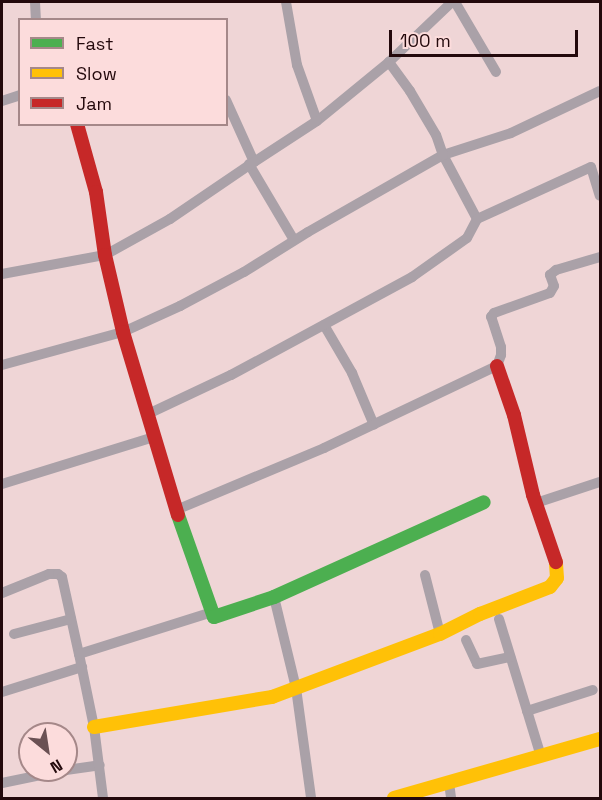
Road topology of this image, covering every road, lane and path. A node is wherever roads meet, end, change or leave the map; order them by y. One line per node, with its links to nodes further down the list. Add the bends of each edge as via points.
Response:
1 (35, 2): 4 (street)
2 (286, 2): 11 (street, via 297,65)
3 (453, 2): 5 (street); 6 (street)
4 (36, 18)
5 (389, 62): 11 (street); 13 (street, via 436,135)
6 (495, 72)
7 (600, 91): 13 (street, via 510,133)
8 (18, 96): 9 (street)
9 (2, 101)
10 (228, 105): 14 (street)
11 (317, 121): 14 (street)
12 (78, 126): 19 (street, via 96,192)
13 (443, 155): 17 (street); 18 (street)
14 (251, 163): 18 (street); 19 (street, via 170,219)
15 (596, 165): 16 (street); 17 (street)
16 (600, 196)
17 (477, 219): 22 (street, via 467,238 453,249 412,277)
18 (294, 240): 23 (street, via 212,290)
19 (105, 255): 21 (street); 23 (street)
20 (600, 257): 25 (street, via 556,270 550,275 554,286 550,293 491,317 501,347)
21 (2, 274)
22 (324, 325): 26 (street); 27 (street, via 352,374)
23 (123, 332): 24 (street); 26 (street)
24 (2, 364)
25 (496, 366): 27 (street); 32 (street, via 514,415)
26 (148, 414): 28 (street)
27 (374, 425): 33 (street)
28 (154, 437): 30 (street); 33 (street)
29 (600, 482): 32 (street)
30 (2, 484)
31 (484, 502): 36 (street)
32 (536, 503): 41 (street, via 556,563 557,578 550,587)
33 (176, 510): 37 (street)
34 (425, 575): 41 (street)
35 (2, 593): 38 (street, via 58,574 62,577)
36 (274, 597): 37 (street, via 214,617); 46 (street)
37 (212, 612): 43 (street)
38 (70, 619): 40 (street); 43 (street)
39 (499, 620): 44 (street)
40 (14, 634)
41 (440, 634): 46 (street)
42 (466, 640): 44 (street, via 477,664)
43 (79, 654): 45 (street)
44 (510, 657): 49 (street)
45 (82, 667): 48 (street); 50 (street)
46 (296, 688): 50 (street, via 272,697); 59 (street)
47 (593, 690): 49 (street)
48 (2, 692)
49 (527, 711): 52 (street)
50 (94, 727): 53 (street)
51 (600, 742): 52 (street)
52 (540, 756): 57 (street)
53 (100, 765): 54 (street); 58 (street)
54 (78, 768)
55 (18, 780): 56 (street)
56 (2, 783)
57 (449, 783): 60 (street); 61 (street)
58 (103, 798)
59 (311, 798)
60 (394, 798)
61 (451, 798)

